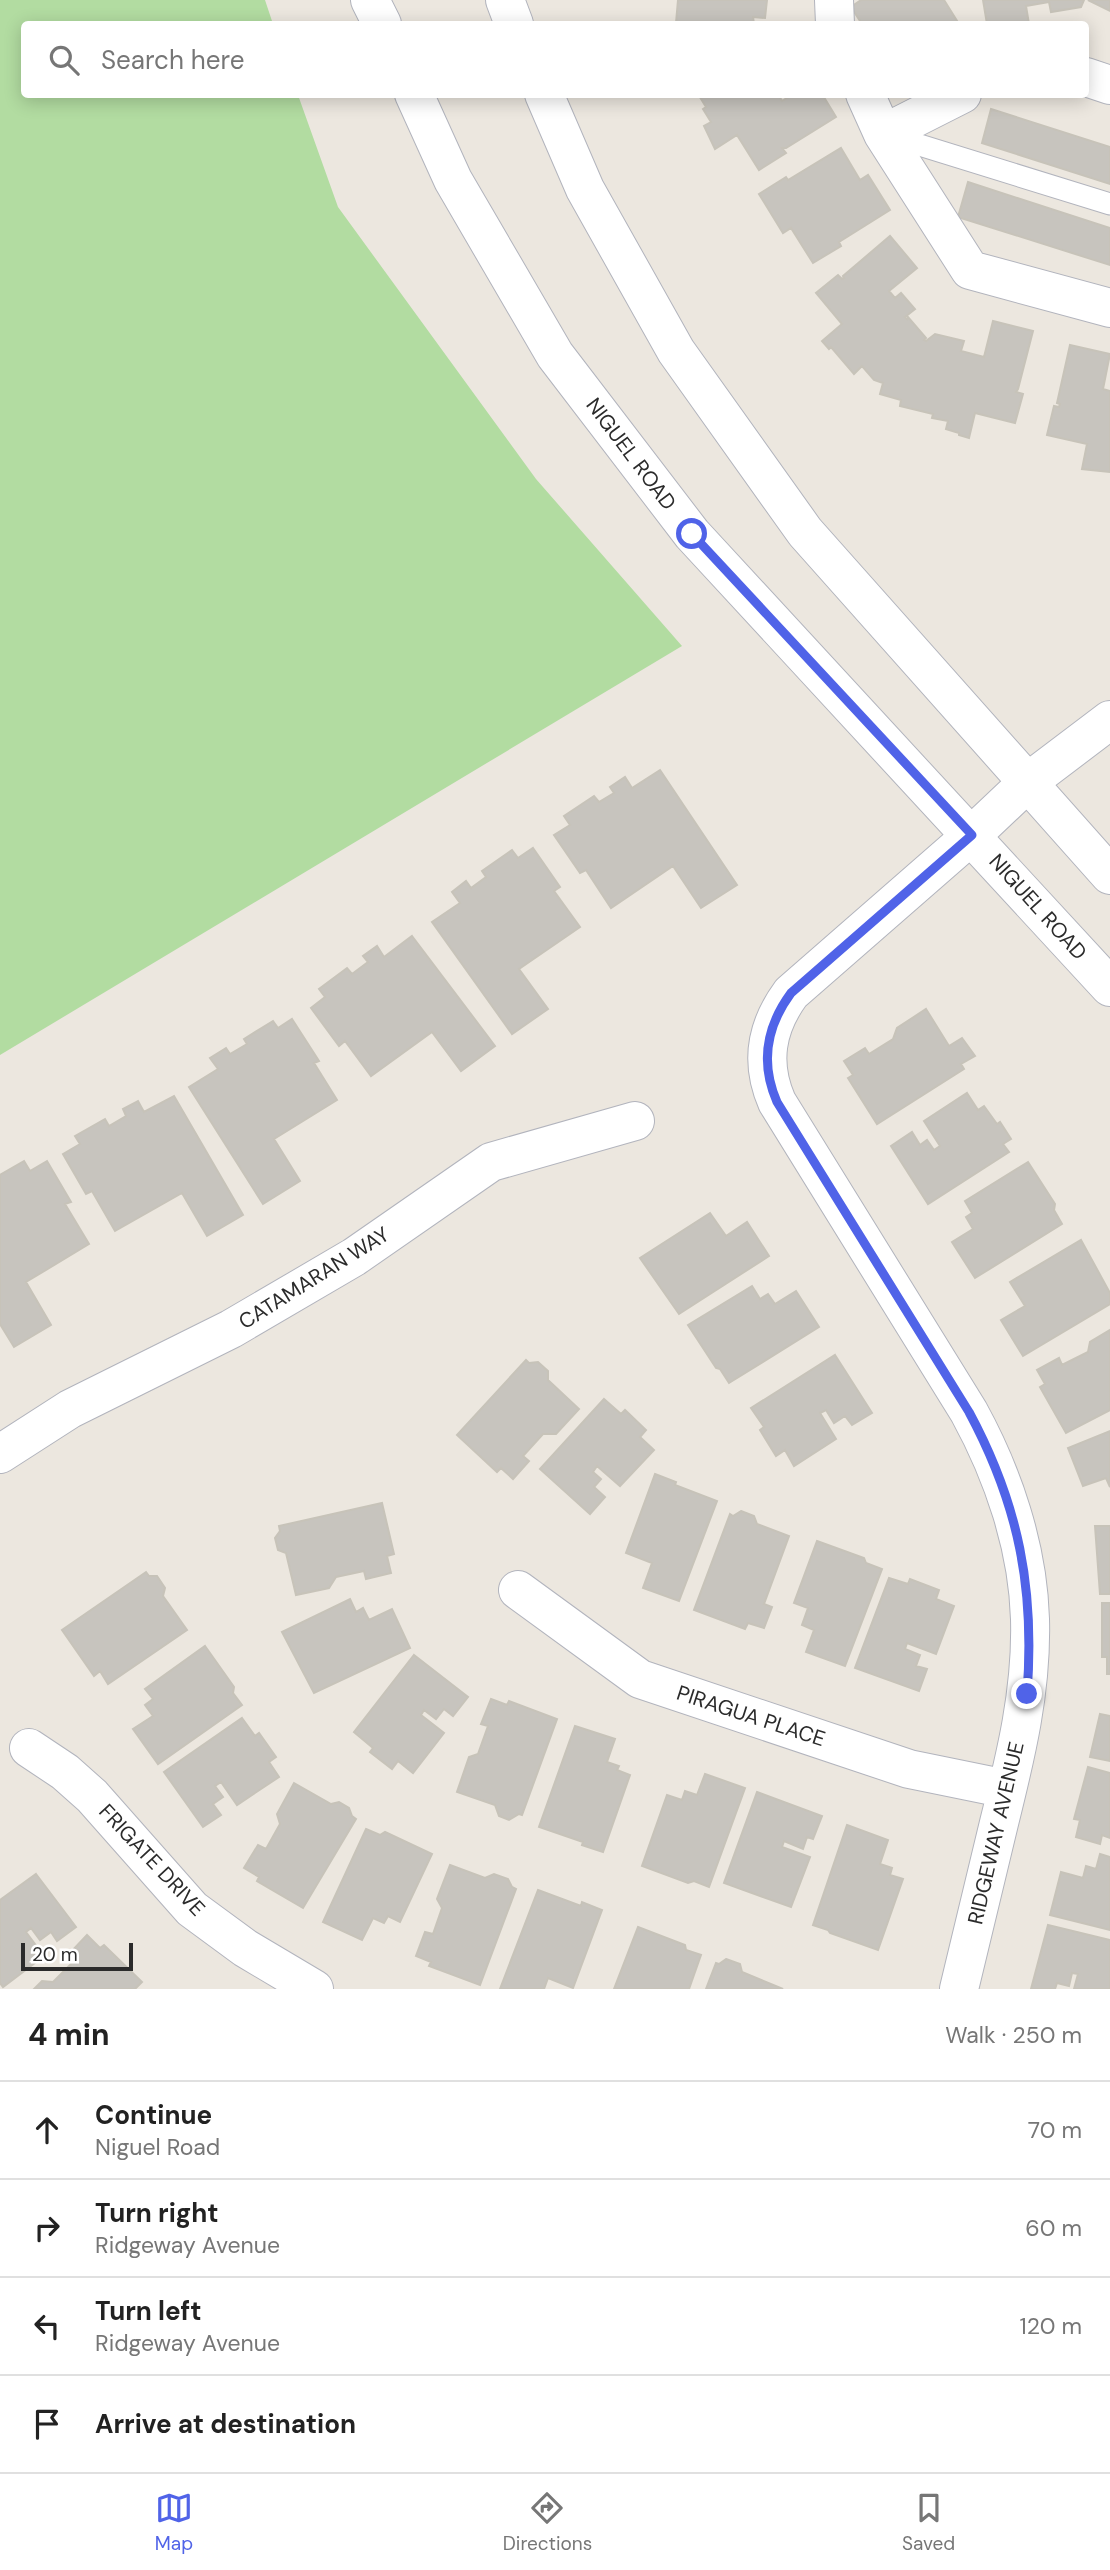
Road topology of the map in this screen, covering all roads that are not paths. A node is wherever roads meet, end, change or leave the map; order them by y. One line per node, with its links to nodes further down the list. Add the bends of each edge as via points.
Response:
1 (370, 0): 4 (street)
2 (505, 0): 5 (street)
3 (834, 0): 6 (street)
4 (380, 21)
5 (513, 21)
6 (835, 21)
7 (1089, 78): 8 (street)
8 (1110, 85)
9 (416, 98): 18 (street, NIGUEL ROAD, via 453,180 555,355 692,534)
10 (546, 98): 17 (street, via 585,189 676,351 805,532)
11 (867, 98): 13 (street)
12 (954, 98): 13 (street)
13 (884, 134): 14 (lane); 15 (street, via 970,270)
14 (1110, 204)
15 (1110, 308)
16 (1110, 720): 17 (street, RIDGEWAY AVENUE)
17 (1028, 782): 18 (street, RIDGEWAY AVENUE); 19 (street)
18 (972, 835): 20 (street, NIGUEL ROAD); 25 (street, RIDGEWAY AVENUE, via 791,993 773,1024 767,1060 777,1102 969,1412 1003,1485 1018,1539 1030,1616 1027,1694)
19 (1110, 875)
20 (1110, 986)
21 (635, 1121): 22 (street, CATAMARAN WAY, via 491,1162 354,1257 231,1329 70,1409)
22 (0, 1454)
23 (518, 1590): 25 (street, PIRAGUA PLACE, via 640,1679 909,1769)
24 (29, 1748): 26 (street, FRIGATE DRIVE, via 92,1796 192,1909 245,1948)
25 (1007, 1789): 27 (street, RIDGEWAY AVENUE)
26 (314, 1989)
27 (959, 1989)

